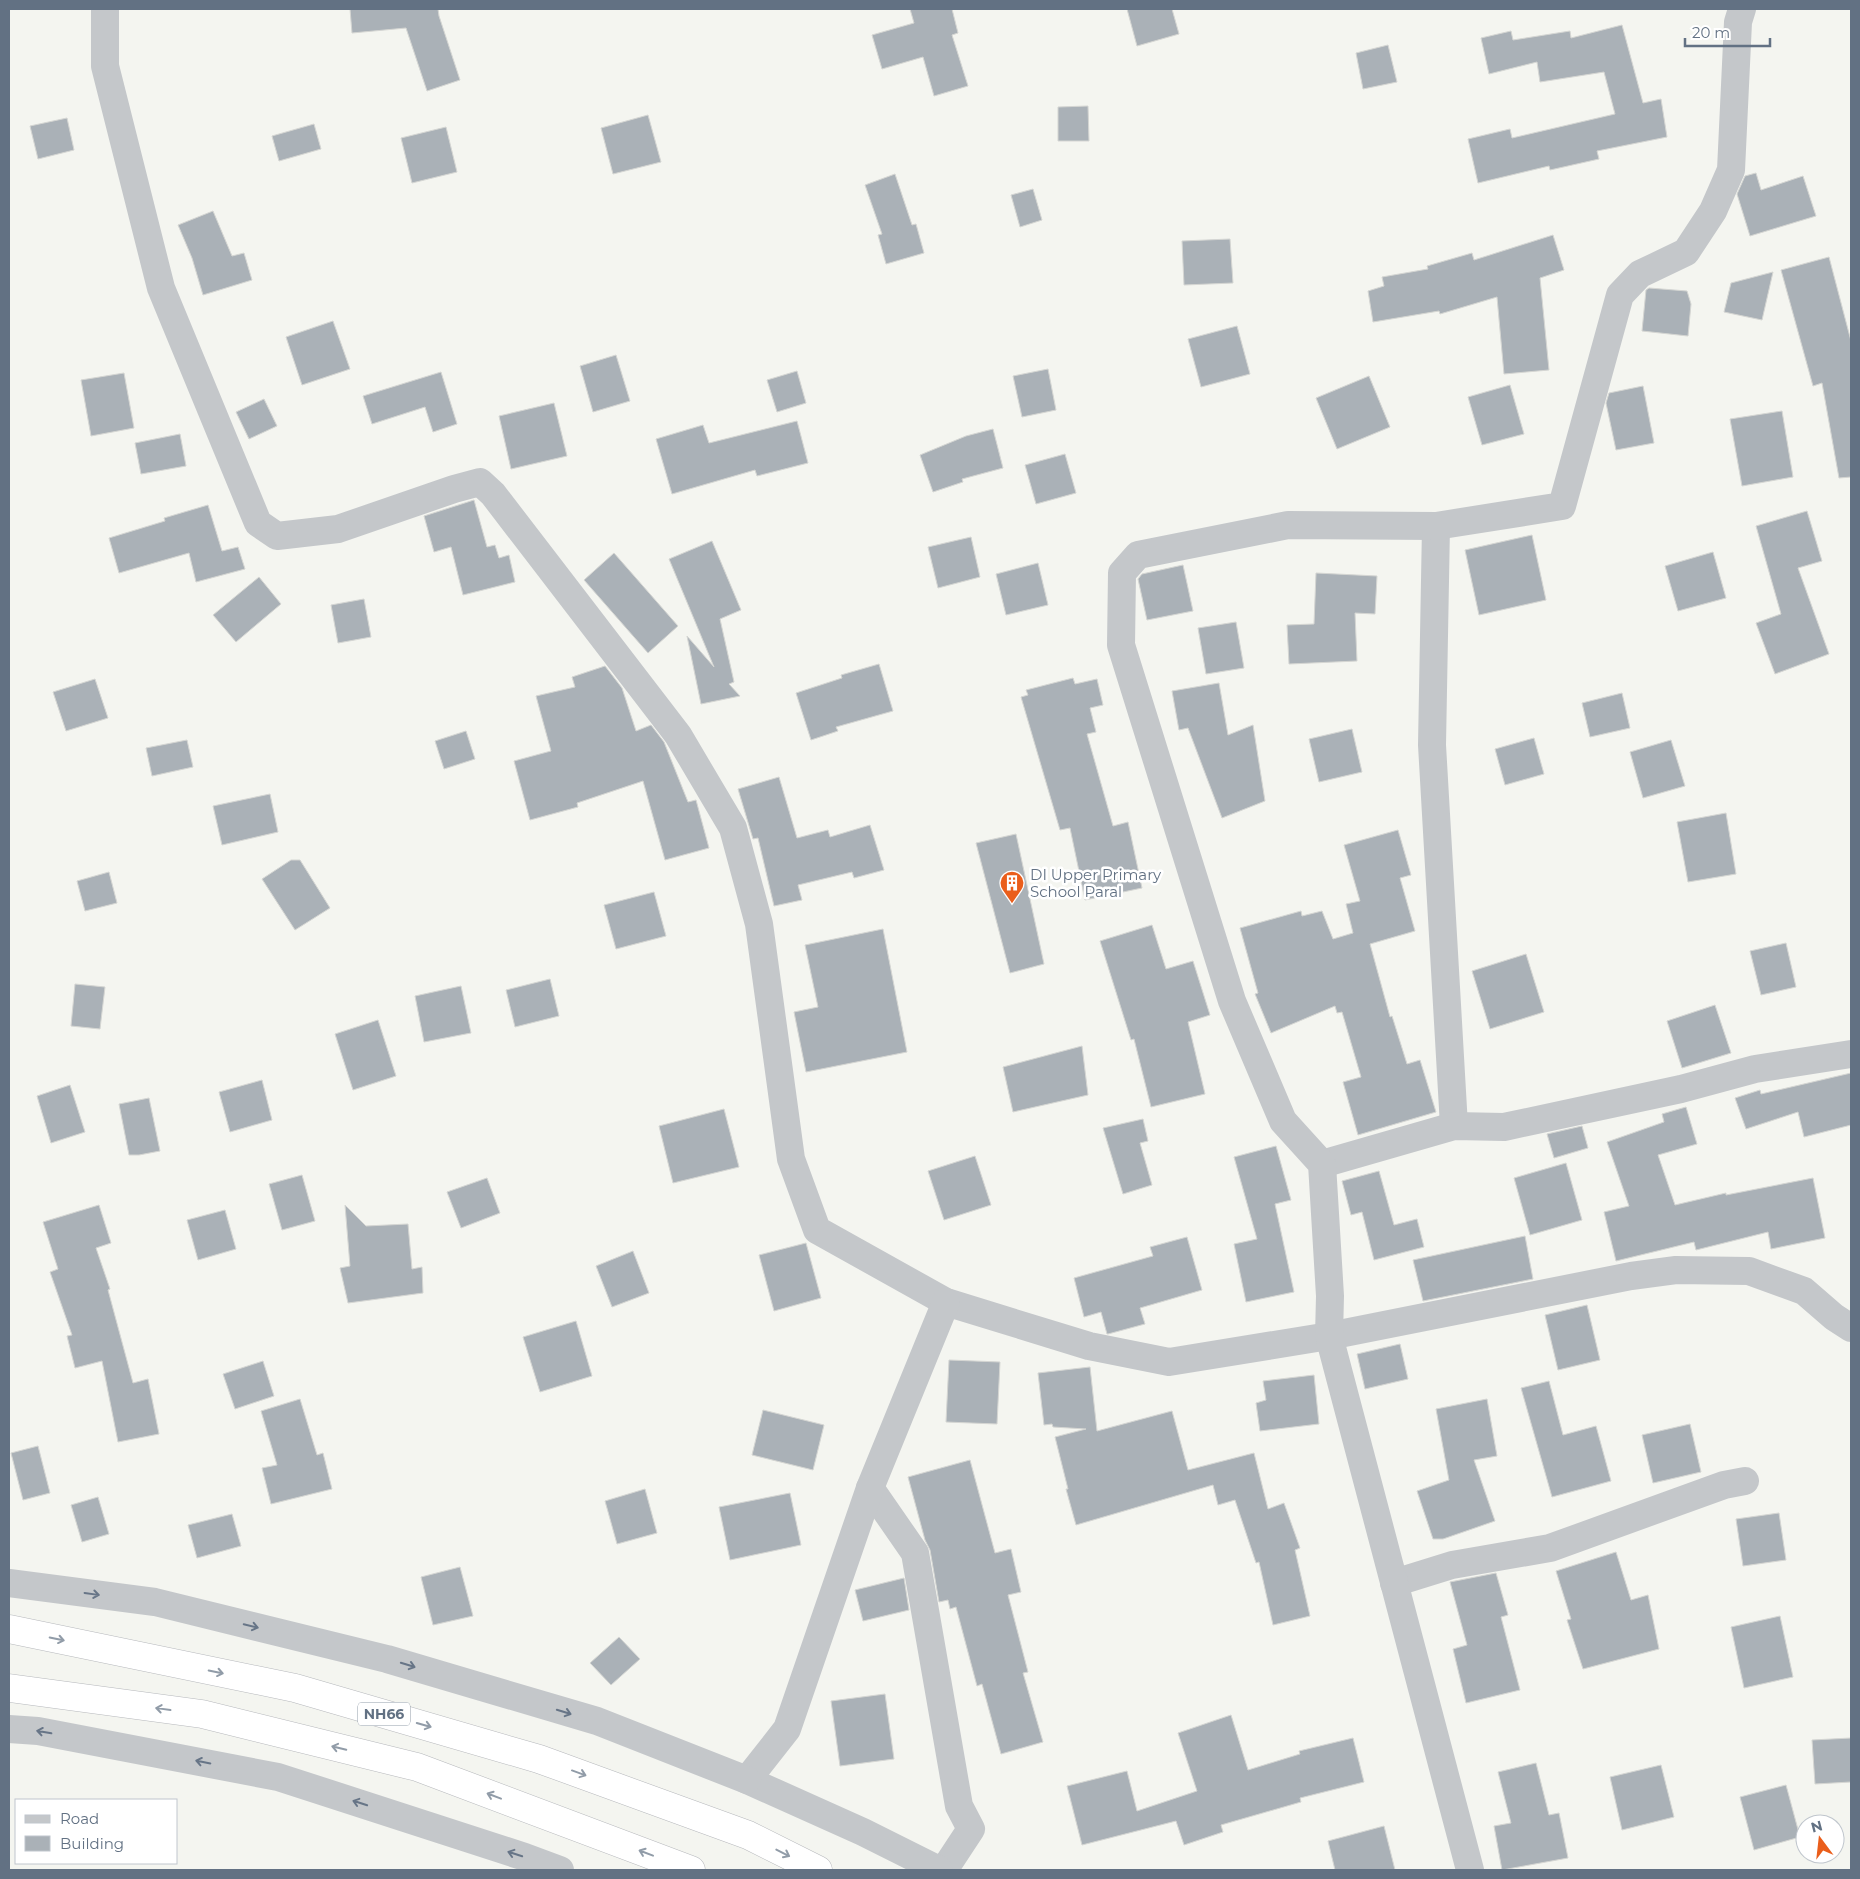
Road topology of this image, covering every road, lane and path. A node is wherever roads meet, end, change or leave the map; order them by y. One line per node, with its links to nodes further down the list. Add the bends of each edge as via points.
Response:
1 (105, 9): 7 (street, via 105,66 161,288 258,523 277,536 338,529 480,482 493,494 678,735 733,828 759,924 791,1159 817,1230)
2 (1742, 9): 3 (street, via 1738,22 1731,170 1713,211 1686,252 1640,274 1620,295 1562,506)
3 (1436, 526): 5 (street, via 1432,745); 6 (street, via 1288,525 1138,555 1122,572 1121,645 1232,1001 1283,1121)
4 (1851, 1054): 5 (street, via 1755,1069 1681,1089 1504,1126)
5 (1454, 1126): 6 (street)
6 (1322, 1164): 9 (street, via 1330,1296)
7 (946, 1302): 9 (street, via 1088,1346 1169,1362); 11 (street)
8 (1851, 1328): 9 (street, via 1804,1291 1749,1272 1676,1270 1631,1276)
9 (1329, 1336): 13 (street)
10 (1744, 1481): 13 (street, via 1724,1485 1550,1548 1452,1565)
11 (870, 1488): 17 (street, via 787,1729); 22 (street, via 914,1553 959,1806 970,1829)
12 (9, 1583): 17 (street, one-way to 17, via 155,1602 387,1659 597,1722)
13 (1394, 1583): 23 (street)
14 (9, 1629): 20 (highway, NH66, one-way to 20, via 295,1688 539,1759 748,1835)
15 (9, 1688): 19 (highway, one-way to 15, via 416,1767 202,1714)
16 (9, 1729): 18 (street, one-way to 16, via 278,1777 38,1731)
17 (747, 1780): 21 (street)
18 (560, 1870)
19 (691, 1870)
20 (818, 1870)
21 (939, 1870)
22 (944, 1870)
23 (1470, 1870)

